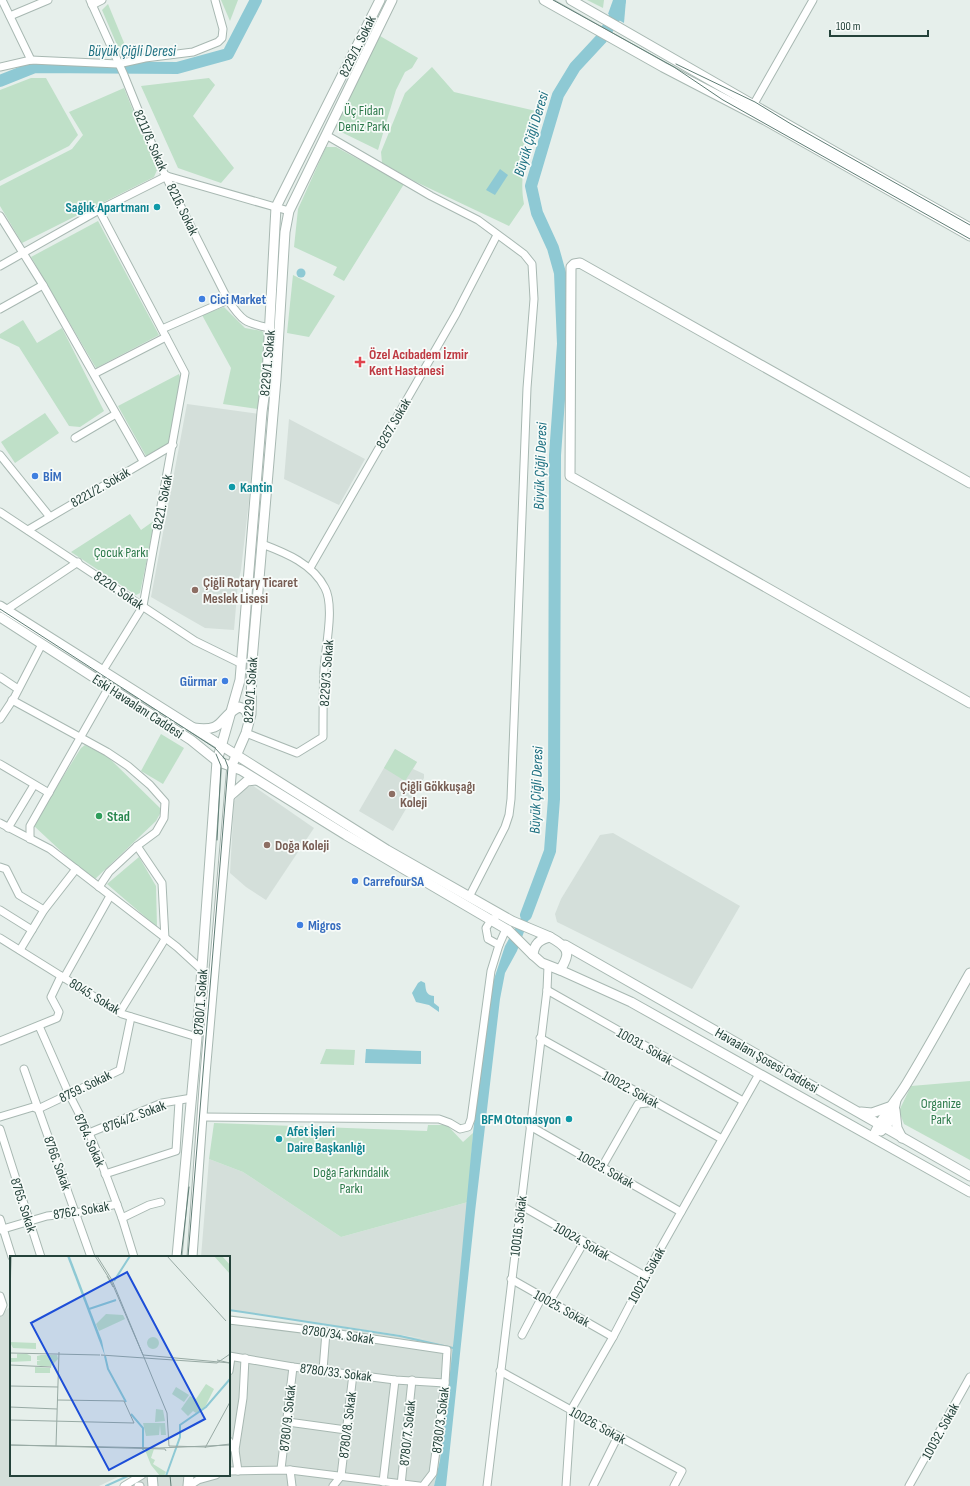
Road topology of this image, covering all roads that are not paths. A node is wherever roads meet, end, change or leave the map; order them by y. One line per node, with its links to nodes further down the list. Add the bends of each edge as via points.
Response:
1 (2, 0): 11 (street)
2 (48, 0): 11 (street)
3 (102, 0): 10 (street)
4 (215, 0): 13 (street, via 223,29 222,38 218,42 193,52)
5 (380, 0): 18 (street, 8229/1. Sokak)
6 (392, 0): 16 (street, 8229/1. Sokak)
7 (544, 0): 15 (street, via 663,67)
8 (571, 0): 15 (street)
9 (813, 0): 15 (street)
10 (91, 3): 13 (street, 8211/8. Sokak)
11 (10, 16): 12 (street)
12 (31, 60): 13 (street); 14 (street)
13 (118, 64): 17 (street, 8211/8. Sokak)
14 (0, 67)
15 (751, 108): 22 (street); 24 (street)
16 (326, 135): 20 (street, 8229/1. Sokak); 23 (street, via 478,220)
17 (167, 176): 18 (street, 8211/8. Sokak); 19 (street, 8216. Sokak); 28 (street, 8216. Sokak)
18 (276, 207): 20 (street, 8211/8. Sokak); 30 (street, 8229/1. Sokak)
19 (99, 210): 25 (street, 8216. Sokak); 31 (street, 8221. Sokak)
20 (289, 211): 43 (street, 8229/1. Sokak, via 285,232)
21 (0, 216): 25 (street)
22 (970, 228)
23 (497, 235): 45 (street, 8267. Sokak, via 456,314); 79 (street, via 524,254 532,264 534,300 527,388 511,799 505,827)
24 (970, 236)
25 (24, 253): 26 (street, 8216. Sokak); 27 (street)
26 (0, 266)
27 (43, 285): 29 (street); 33 (street)
28 (228, 300): 30 (street, 8216. Sokak, via 239,316 250,324); 31 (street)
29 (0, 308)
30 (270, 328): 49 (street, 8229/1. Sokak)
31 (162, 329): 32 (street, 8221. Sokak)
32 (166, 337): 33 (street); 36 (street, 8221. Sokak, via 185,373)
33 (94, 374): 34 (street)
34 (116, 414): 35 (street); 38 (street)
35 (75, 438)
36 (173, 444): 38 (street, 8221/2. Sokak); 46 (street, 8221. Sokak)
37 (0, 455): 41 (street)
38 (143, 461): 41 (street, 8221/2. Sokak)
39 (970, 482): 55 (street, via 580,263 571,267 570,476)
40 (0, 512): 42 (street, 8220. Sokak)
41 (50, 517): 42 (street, 8221/2. Sokak)
42 (28, 530): 44 (street, 8220. Sokak)
43 (262, 544): 45 (street, via 286,553); 58 (street, 8229/1. Sokak, via 252,661 253,694)
44 (78, 562): 46 (street, 8220. Sokak); 47 (street)
45 (310, 568): 60 (street, 8229/3. Sokak, via 326,589 329,609 324,668 323,736 297,753)
46 (143, 606): 49 (street, 8220. Sokak, via 195,641); 50 (street)
47 (2, 611): 48 (street, Eski Havaalanı Caddesi); 50 (street, Eski Havaalanı Caddesi)
48 (42, 644): 52 (street, Eski Havaalanı Caddesi); 53 (street)
49 (240, 663): 56 (street, 8229/1. Sokak, via 240,680)
50 (102, 672): 59 (street, Eski Havaalanı Caddesi)
51 (0, 677): 53 (street)
52 (109, 687): 61 (street); 64 (street, Eski Havaalanı Caddesi, via 191,740)
53 (18, 689): 54 (street)
54 (12, 700): 57 (street); 61 (street)
55 (970, 703)
56 (232, 710): 58 (street, via 244,708 248,712); 59 (street, via 219,725 209,730); 62 (street, 8229/1. Sokak)
57 (1, 716)
58 (249, 721): 60 (street, 8229/1. Sokak)
59 (191, 728): 62 (street, Eski Havaalanı Caddesi)
60 (246, 733): 63 (street, 8229/1. Sokak)
61 (80, 739): 69 (street); 74 (street, via 128,766 165,802 164,818 156,832)
62 (222, 747): 63 (street, Eski Havaalanı Caddesi); 64 (street, 8780/1. Sokak)
63 (236, 755): 66 (street, 8229/1. Sokak); 79 (street, Eski Havaalanı Caddesi)
64 (217, 761): 66 (street, Eski Havaalanı Caddesi); 94 (street, 8780/1. Sokak)
65 (0, 764): 68 (street)
66 (232, 765): 67 (street, Eski Havaalanı Caddesi); 70 (street, 8229/1. Sokak)
67 (256, 780): 70 (street, via 247,781); 83 (street, Eski Havaalanı Caddesi)
68 (34, 785): 69 (street); 72 (street)
69 (49, 793): 73 (street, via 30,826)
70 (230, 796): 115 (street, 8229/1. Sokak)
71 (0, 823): 72 (street)
72 (8, 828): 73 (street)
73 (30, 839): 76 (street, via 50,849)
74 (137, 846): 77 (street, via 109,872); 88 (street, via 162,882)
75 (0, 867): 81 (street, via 6,869 19,895)
76 (76, 869): 77 (street); 81 (street)
77 (99, 887): 78 (street)
78 (110, 896): 88 (street); 97 (street)
79 (469, 898): 82 (street, Eski Havaalanı Caddesi)
80 (0, 910): 85 (street)
81 (44, 910): 85 (street)
82 (501, 916): 83 (street); 84 (street, Eski Havaalanı Caddesi)
83 (491, 920): 84 (street, Eski Havaalanı Caddesi); 89 (street, via 486,928 488,939)
84 (509, 927): 86 (street, via 527,927); 89 (street); 92 (street)
85 (32, 930): 91 (street)
86 (550, 937): 90 (street); 92 (street, via 540,940)
87 (0, 938): 91 (street, 8045. Sokak)
88 (165, 940): 94 (street); 99 (street)
89 (499, 945): 115 (street, via 491,971 468,1127 460,1129 439,1119)
90 (565, 945): 95 (street, via 567,956); 114 (street, Havaalanı Şosesi Caddesi)
91 (20, 950): 97 (street, 8045. Sokak)
92 (533, 955): 93 (street)
93 (548, 966): 95 (street); 98 (street, 10016. Sokak)
94 (202, 970): 102 (street, 8780/1. Sokak)
95 (560, 970): 106 (street, Havaalanı Şosesi Caddesi, via 631,1002)
96 (970, 973): 112 (street)
97 (63, 977): 99 (street, 8045. Sokak); 101 (street, via 50,997 59,1012 58,1016)
98 (547, 990): 103 (street, 10016. Sokak); 110 (street, 10031. Sokak)
99 (120, 1012): 100 (street, 8045. Sokak)
100 (131, 1018): 102 (street, 8045. Sokak); 107 (street, 8759. Sokak, via 120,1070)
101 (39, 1026): 104 (street); 107 (street, 8764. Sokak)
102 (197, 1037): 108 (street, 8780/1. Sokak)
103 (540, 1038): 111 (street, 10022. Sokak); 117 (street, 10016. Sokak)
104 (0, 1041)
105 (24, 1069): 113 (street, 8766. Sokak)
106 (758, 1074): 110 (street, 10021. Sokak); 121 (street, Havaalanı Şosesi Caddesi)
107 (69, 1094): 113 (street, 8759. Sokak); 120 (street, 8764. Sokak)
108 (192, 1098): 109 (street, 8764/2. Sokak); 142 (street, 8780/1. Sokak)
109 (179, 1101): 120 (street, 8764/2. Sokak, via 162,1103); 125 (street, 8764/2. Sokak, via 176,1150)
110 (743, 1101): 123 (street, 10021. Sokak)
111 (656, 1102): 123 (street, 10022. Sokak); 124 (street, via 638,1104)
112 (891, 1108): 114 (street, via 872,1113); 118 (street); 122 (street)
113 (38, 1109): 116 (street, 8759. Sokak, via 33,1107); 132 (street, 8766. Sokak)
114 (858, 1112): 118 (street, Havaalanı Şosesi Caddesi)
115 (202, 1116): 143 (street, 8229/1. Sokak)
116 (0, 1118)
117 (530, 1126): 124 (street, 10023. Sokak); 130 (street, 10016. Sokak)
118 (882, 1126): 121 (street); 122 (street, Havaalanı Şosesi Caddesi)
119 (0, 1129): 135 (street, 8765. Sokak)
120 (89, 1133): 125 (street, 8764. Sokak)
121 (873, 1137): 127 (street, Havaalanı Şosesi Caddesi)
122 (902, 1138): 126 (street, Havaalanı Şosesi Caddesi)
123 (722, 1139): 131 (street, 10021. Sokak)
124 (602, 1167): 131 (street, 10023. Sokak)
125 (105, 1174): 129 (street, 8764. Sokak)
126 (970, 1176)
127 (970, 1192)
128 (161, 1202): 133 (street)
129 (116, 1204): 132 (street, 8762. Sokak); 133 (street, 8764. Sokak)
130 (520, 1205): 137 (street, 10024. Sokak); 145 (street, 10016. Sokak)
131 (681, 1212): 144 (street, 10021. Sokak)
132 (76, 1213): 135 (street, 8762. Sokak); 140 (street, 8766. Sokak)
133 (122, 1218): 141 (street, 8764. Sokak)
134 (0, 1219): 136 (street)
135 (29, 1220): 136 (street, 8762. Sokak); 139 (street, 8765. Sokak)
136 (2, 1229): 138 (street)
137 (584, 1242): 144 (street, 10024. Sokak); 148 (street)
138 (12, 1256)
139 (42, 1256)
140 (91, 1256)
141 (134, 1256)
142 (177, 1256)
143 (192, 1256)
144 (645, 1276): 153 (street, 10021. Sokak)
145 (511, 1279): 147 (street, 10025. Sokak); 159 (street, 10016. Sokak)
146 (0, 1296): 149 (street, via 4,1305)
147 (542, 1297): 148 (street, 10025. Sokak); 152 (street)
148 (550, 1301): 153 (street, 10025. Sokak)
149 (0, 1312)
150 (230, 1320): 151 (street, 8780/34. Sokak)
151 (326, 1332): 154 (street, 8780/34. Sokak); 158 (street)
152 (522, 1335)
153 (613, 1337): 165 (street, 10021. Sokak)
154 (447, 1350): 164 (street, 8780/3. Sokak)
155 (230, 1356): 156 (street, 8780/33. Sokak)
156 (245, 1358): 157 (street, 8780/33. Sokak); 170 (street, via 243,1398)
157 (293, 1367): 158 (street, 8780/33. Sokak); 166 (street, 8780/9. Sokak)
158 (323, 1370): 160 (street, 8780/33. Sokak)
159 (500, 1371): 165 (street, 10026. Sokak); 189 (street, 10016. Sokak)
160 (353, 1374): 162 (street, 8780/33. Sokak); 167 (street, 8780/8. Sokak)
161 (970, 1377): 193 (street, 10032. Sokak)
162 (395, 1380): 163 (street, 8780/33. Sokak); 180 (street, 8780/7. Sokak)
163 (412, 1380): 164 (street, 8780/33. Sokak); 181 (street, 8780/7. Sokak)
164 (444, 1383): 188 (street, 8780/3. Sokak, via 433,1473)
165 (571, 1410): 168 (street, 10026. Sokak); 190 (street, 10021. Sokak)
166 (288, 1422): 167 (street); 171 (street, 8780/9. Sokak)
167 (346, 1430): 179 (street, 8780/8. Sokak)
168 (618, 1436): 191 (street); 192 (street, 10026. Sokak, via 682,1472)
169 (230, 1442): 170 (street)
170 (235, 1450): 174 (street)
171 (281, 1469): 172 (street); 174 (street)
172 (290, 1470): 179 (street); 185 (street)
173 (230, 1471): 174 (street)
174 (238, 1471)
175 (140, 1476): 182 (street)
176 (152, 1476): 183 (street)
177 (189, 1476): 184 (street)
178 (212, 1476): 184 (street)
179 (341, 1476): 180 (street); 186 (street)
180 (383, 1482): 181 (street)
181 (401, 1485): 187 (street)
182 (124, 1486)
183 (153, 1486)
184 (188, 1486)
185 (292, 1486)
186 (333, 1486)
187 (419, 1486)
188 (423, 1486)
189 (487, 1486)
190 (566, 1486)
191 (593, 1486)
192 (674, 1486)
193 (909, 1486)

